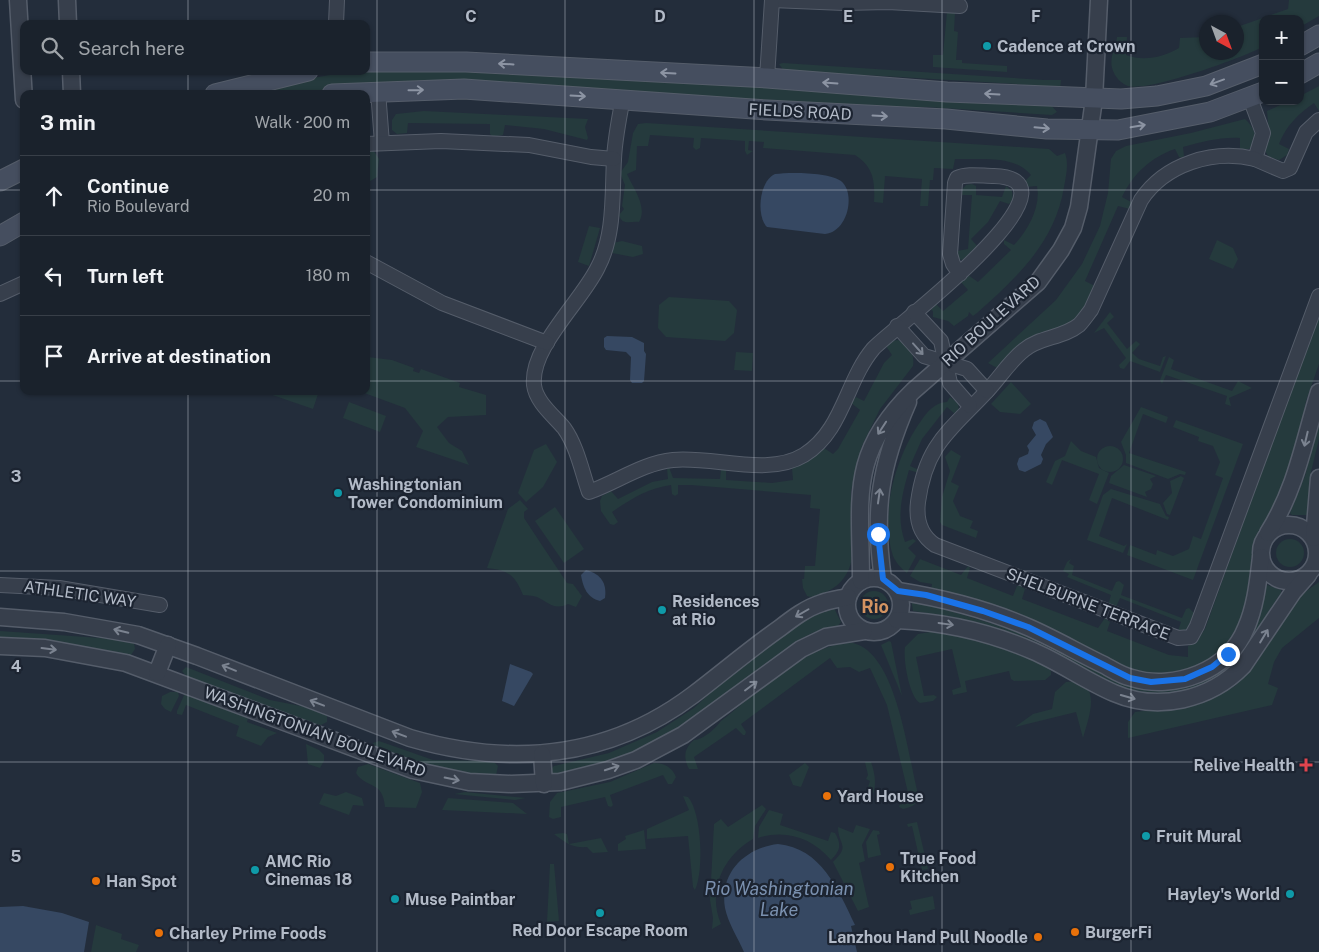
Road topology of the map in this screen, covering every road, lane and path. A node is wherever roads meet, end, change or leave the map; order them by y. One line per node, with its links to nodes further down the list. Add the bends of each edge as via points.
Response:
1 (18, 0): 10 (street)
2 (67, 0): 8 (street)
3 (337, 0): 9 (street)
4 (772, 0): 6 (street); 20 (street)
5 (1099, 1): 28 (street, RIO BOULEVARD)
6 (844, 2): 7 (street)
7 (960, 6)
8 (68, 20)
9 (336, 20)
10 (20, 33)
11 (1319, 35): 12 (main road)
12 (1304, 44)
13 (370, 62): 20 (main road, FIELDS ROAD, one-way to 13, via 466,62)
14 (1319, 63): 16 (main road)
15 (1259, 66): 28 (main road, FIELDS ROAD, one-way to 28, via 1206,86 1157,96)
16 (1304, 72)
17 (22, 75): 21 (street)
18 (71, 75): 22 (street)
19 (292, 75): 23 (main road)
20 (767, 78): 28 (main road, FIELDS ROAD, one-way to 20)
21 (23, 90)
22 (72, 90)
23 (231, 90)
24 (378, 90): 25 (main road, FIELDS ROAD); 27 (main road, FIELDS ROAD, one-way to 27, via 464,89); 31 (street)
25 (370, 91)
26 (1256, 95): 30 (main road, FIELDS ROAD, one-way to 26, via 1118,130 1170,121 1210,112); 34 (street, via 1263,133)
27 (623, 98): 30 (main road, FIELDS ROAD, one-way to 30); 33 (street)
28 (1094, 99): 30 (street, RIO BOULEVARD)
29 (1319, 120): 34 (street, SHELBURNE TERRACE, via 1306,132 1289,170 1280,170)
30 (1090, 130): 47 (street, RIO BOULEVARD, via 1079,208 1061,250 1038,282)
31 (382, 143): 32 (street); 33 (street, via 441,141 528,145)
32 (370, 144)
33 (614, 159): 46 (street, via 610,223 601,262 586,290)
34 (1255, 159): 49 (street, SHELBURNE TERRACE, via 1236,156 1209,158 1184,164 1157,179 1140,200 1091,310 1079,325 1025,349)
35 (20, 171): 36 (main road)
36 (0, 181)
37 (20, 224): 38 (main road)
38 (0, 236)
39 (370, 264): 46 (street, via 442,302)
40 (960, 274): 40 (street, via 950,254 957,178 965,175 1011,179 1021,194 1018,207 993,242); 44 (street)
41 (20, 285): 42 (street)
42 (0, 294)
43 (1319, 296): 51 (street, SHELBURNE TERRACE, via 1197,626 1191,637 1184,640 929,542 917,518 923,477 936,448)
44 (914, 312): 45 (street); 47 (street, via 941,341)
45 (897, 326): 46 (street, via 869,353 826,435 802,456 772,465 671,460 588,492 569,437 535,392 534,374); 47 (street, one-way to 47, via 924,356)
46 (547, 343)
47 (946, 363): 48 (street, RIO BOULEVARD); 49 (street, via 968,369); 51 (street, via 950,383)
48 (913, 391): 57 (street, RIO BOULEVARD, one-way to 48, via 878,510 882,473); 58 (street, RIO BOULEVARD, one-way to 58, via 878,433 865,466 859,500)
49 (987, 391): 51 (street, SHELBURNE TERRACE)
50 (1319, 392): 53 (street, one-way to 53, via 1298,474)
51 (970, 406)
52 (1319, 478): 54 (street)
53 (1266, 537): 54 (street, via 1276,527 1290,524 1304,528); 55 (street)
54 (1314, 538): 56 (street, via 1318,553)
55 (1261, 557): 56 (street, via 1267,571 1280,580 1294,581); 60 (street, via 1254,604 1240,640 1212,667 1185,679 1168,682 1130,678 1028,627 926,595)
56 (1308, 575): 64 (street, one-way to 56, via 949,624 980,631 1034,651 1115,693 1142,701 1171,701 1206,692 1232,677)
57 (883, 579): 58 (street); 60 (street)
58 (861, 581): 61 (street)
59 (0, 585): 62 (street, ATHLETIC WAY, via 59,588)
60 (898, 591): 64 (street, via 902,606)
61 (848, 597): 65 (street, via 846,609 850,620); 71 (street, WASHINGTONIAN BOULEVARD, one-way to 71, via 801,612 659,717 602,743)
62 (160, 605)
63 (0, 617): 66 (street, WASHINGTONIAN BOULEVARD, one-way to 63, via 107,628)
64 (897, 620): 65 (street, via 882,632)
65 (864, 631): 72 (street, WASHINGTONIAN BOULEVARD, one-way to 65, via 608,770 661,748 720,710 801,648 826,638)
66 (168, 645): 68 (street); 69 (street, WASHINGTONIAN BOULEVARD, one-way to 66)
67 (0, 646): 68 (street, WASHINGTONIAN BOULEVARD, one-way to 68, via 45,648 94,656)
68 (158, 674): 70 (street, WASHINGTONIAN BOULEVARD)
69 (360, 720): 70 (street); 71 (street, WASHINGTONIAN BOULEVARD, one-way to 69, via 480,754 438,747)
70 (350, 747): 72 (street, WASHINGTONIAN BOULEVARD, one-way to 72, via 413,770 469,782)
71 (542, 754): 72 (street)
72 (544, 784)

